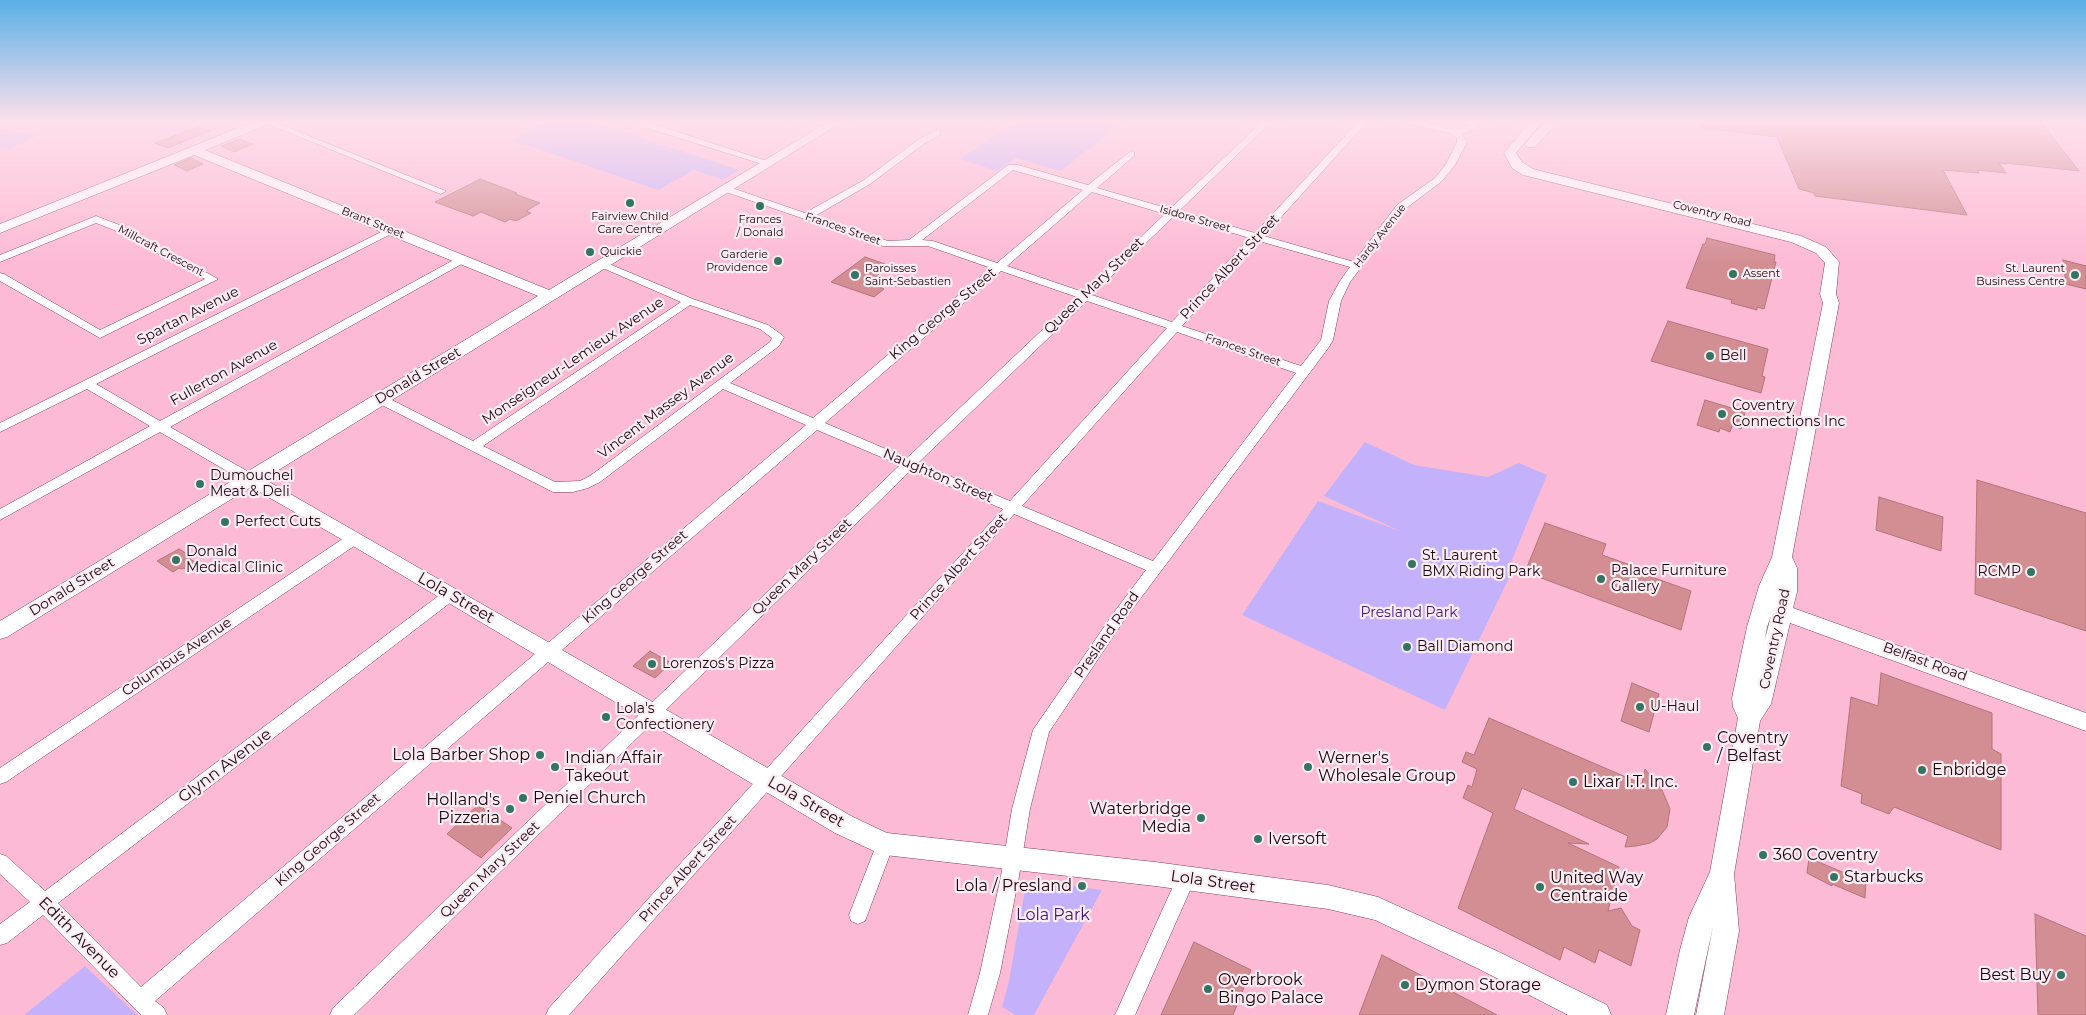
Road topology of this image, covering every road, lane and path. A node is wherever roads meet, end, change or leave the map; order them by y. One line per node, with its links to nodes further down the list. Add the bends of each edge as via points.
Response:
1 (146, 169): 20 (street)
2 (242, 169): 21 (street, Brant Street)
3 (386, 169): 16 (street)
4 (758, 169): 15 (street, Donald Street)
5 (884, 169): 18 (street)
6 (1009, 169): 23 (street, Isidore Street)
7 (1024, 169): 14 (street, Isidore Street)
8 (1112, 169): 14 (street, King George Street)
9 (1217, 169): 17 (street, Queen Mary Street)
10 (1319, 169): 22 (street, Prince Albert Street)
11 (1447, 169): 28 (street, Hardy Avenue, via 1401,207)
12 (1526, 169): 35 (street, Coventry Road, via 1546,178 1809,243 1832,262 1828,294)
13 (1540, 169): 35 (street, Coventry Road, via 1829,246 1844,268 1838,297)
14 (1091, 187): 17 (street, Isidore Street); 29 (street, King George Street)
15 (726, 189): 18 (street, Frances Street); 26 (street, Donald Street)
16 (441, 191)
17 (1172, 212): 22 (street, Isidore Street); 32 (street, Queen Mary Street)
18 (807, 216): 23 (street, Frances Street, via 887,244)
19 (104, 223): 24 (street, Millcraft Crescent, via 96,219); 27 (street, Millcraft Crescent); 30 (street, Millcraft Crescent, via 213,279 100,335)
20 (0, 228)
21 (391, 230): 25 (street, Brant Street); 38 (street, Spartan Avenue)
22 (1257, 237): 28 (street, Isidore Street); 36 (street, Prince Albert Street)
23 (912, 243): 29 (street, Frances Street, via 929,243)
24 (0, 259)
25 (463, 259): 31 (street, Brant Street); 42 (street, Fullerton Avenue)
26 (602, 264): 31 (street, Donald Street); 33 (street)
27 (0, 266)
28 (1357, 266): 34 (street, Hardy Avenue)
29 (998, 267): 32 (street, Frances Street); 41 (street, King George Street)
30 (0, 276)
31 (551, 296): 40 (street, Donald Street)
32 (1084, 296): 36 (street, Frances Street); 45 (street, Queen Mary Street)
33 (689, 301): 39 (street, Vincent Massey Avenue, via 764,327 778,336 775,344); 44 (street, Monseigneur-Lemieux Avenue)
34 (1335, 301): 37 (street, Presland Road, via 1327,340)
35 (1831, 303): 52 (street, Coventry Road, via 1782,557 1787,568 1787,592)
36 (1174, 327): 37 (street, Frances Street); 47 (street, Prince Albert Street)
37 (1304, 371): 50 (street, Presland Road)
38 (87, 384): 42 (street, Lola Street); 43 (street, Spartan Avenue)
39 (721, 384): 41 (street, Naughton Street); 44 (street, Vincent Massey Avenue, via 583,485 553,487)
40 (380, 399): 44 (street); 46 (street, Donald Street)
41 (814, 423): 45 (street, Naughton Street); 54 (street, King George Street)
42 (159, 427): 46 (street, Lola Street); 48 (street, Fullerton Avenue)
43 (0, 428)
44 (474, 446)
45 (909, 464): 47 (street, Naughton Street); 55 (street, Queen Mary Street)
46 (249, 478): 49 (street, Lola Street); 53 (street, Donald Street)
47 (1013, 507): 50 (street, Naughton Street); 59 (street, Prince Albert Street)
48 (0, 515)
49 (355, 538): 51 (street, Lola Street); 58 (street, Columbus Avenue)
50 (1155, 568): 61 (street, Presland Road, via 1042,730 1021,809)
51 (450, 595): 54 (street, Lola Street); 65 (street, Glynn Avenue)
52 (1772, 608): 56 (street, Coventry Road, via 1757,627 1743,698); 57 (street, Belfast Road)
53 (0, 631)
54 (548, 651): 55 (street, Lola Street); 68 (street, King George Street)
55 (653, 712): 59 (street, Lola Street); 70 (street, Queen Mary Street)
56 (1750, 718): 63 (street, Coventry Road)
57 (2086, 722)
58 (0, 777)
59 (768, 780): 60 (street, Lola Street, via 844,825); 71 (street, Prince Albert Street)
60 (885, 844): 61 (street, Lola Street); 66 (street)
61 (1013, 860): 64 (street, Lola Street); 72 (street, Presland Road)
62 (0, 862): 65 (street, Edith Avenue)
63 (1722, 872): 75 (street, Coventry Road, via 1702,917); 76 (street, Coventry Road, via 1726,931)
64 (1186, 879): 73 (street); 74 (street, Lola Street, via 1328,897 1378,909)
65 (44, 902): 67 (street, Glynn Avenue); 68 (street, Edith Avenue)
66 (858, 915)
67 (0, 936)
68 (140, 1001): 69 (street, Edith Avenue)
69 (157, 1015)
70 (340, 1015)
71 (556, 1015)
72 (978, 1015)
73 (1125, 1015)
74 (1597, 1015)
75 (1680, 1015)
76 (1710, 1015)

